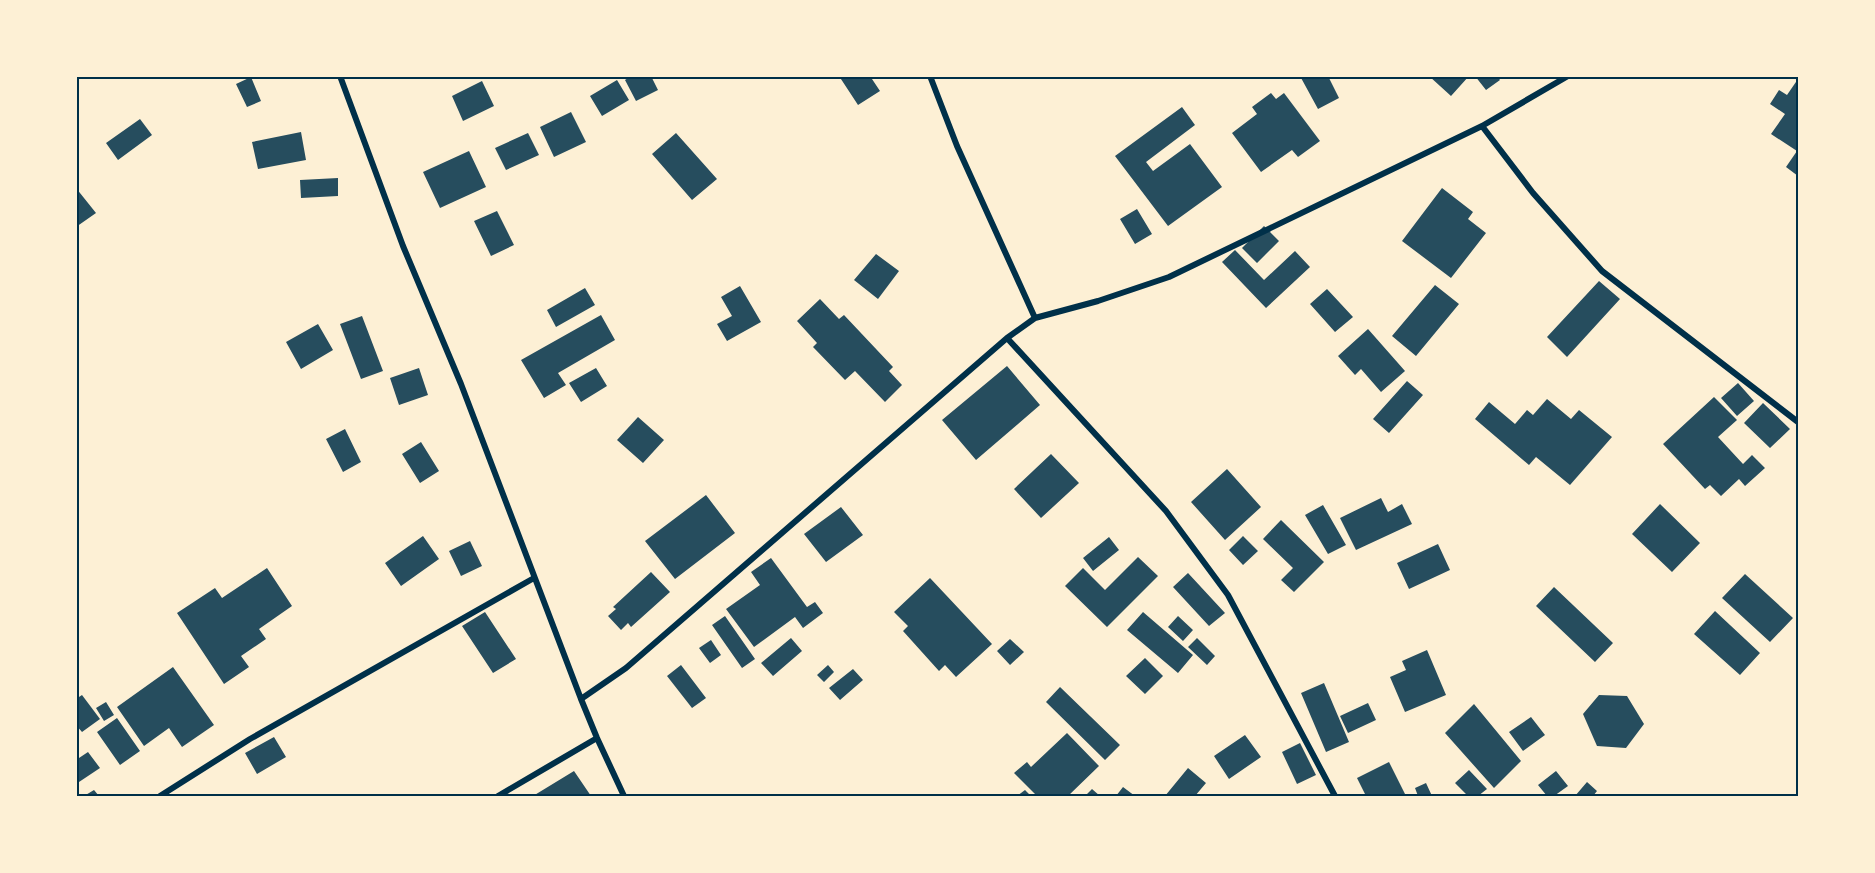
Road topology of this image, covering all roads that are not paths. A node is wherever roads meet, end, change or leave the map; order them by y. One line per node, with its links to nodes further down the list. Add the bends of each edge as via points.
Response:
1 (340, 76): 8 (street)
2 (930, 76): 5 (street, via 957,146)
3 (1568, 76): 4 (street)
4 (1482, 126): 5 (street, via 1169,277 1098,302); 7 (street, via 1533,193 1602,271)
5 (1035, 318): 6 (street)
6 (1007, 338): 9 (street, via 626,668); 14 (street, via 1166,512 1228,595)
7 (1798, 422)
8 (534, 578): 9 (street); 11 (street, via 250,739)
9 (581, 699): 10 (street)
10 (597, 738): 12 (street); 13 (street)
11 (160, 796)
12 (498, 796)
13 (624, 796)
14 (1335, 796)

